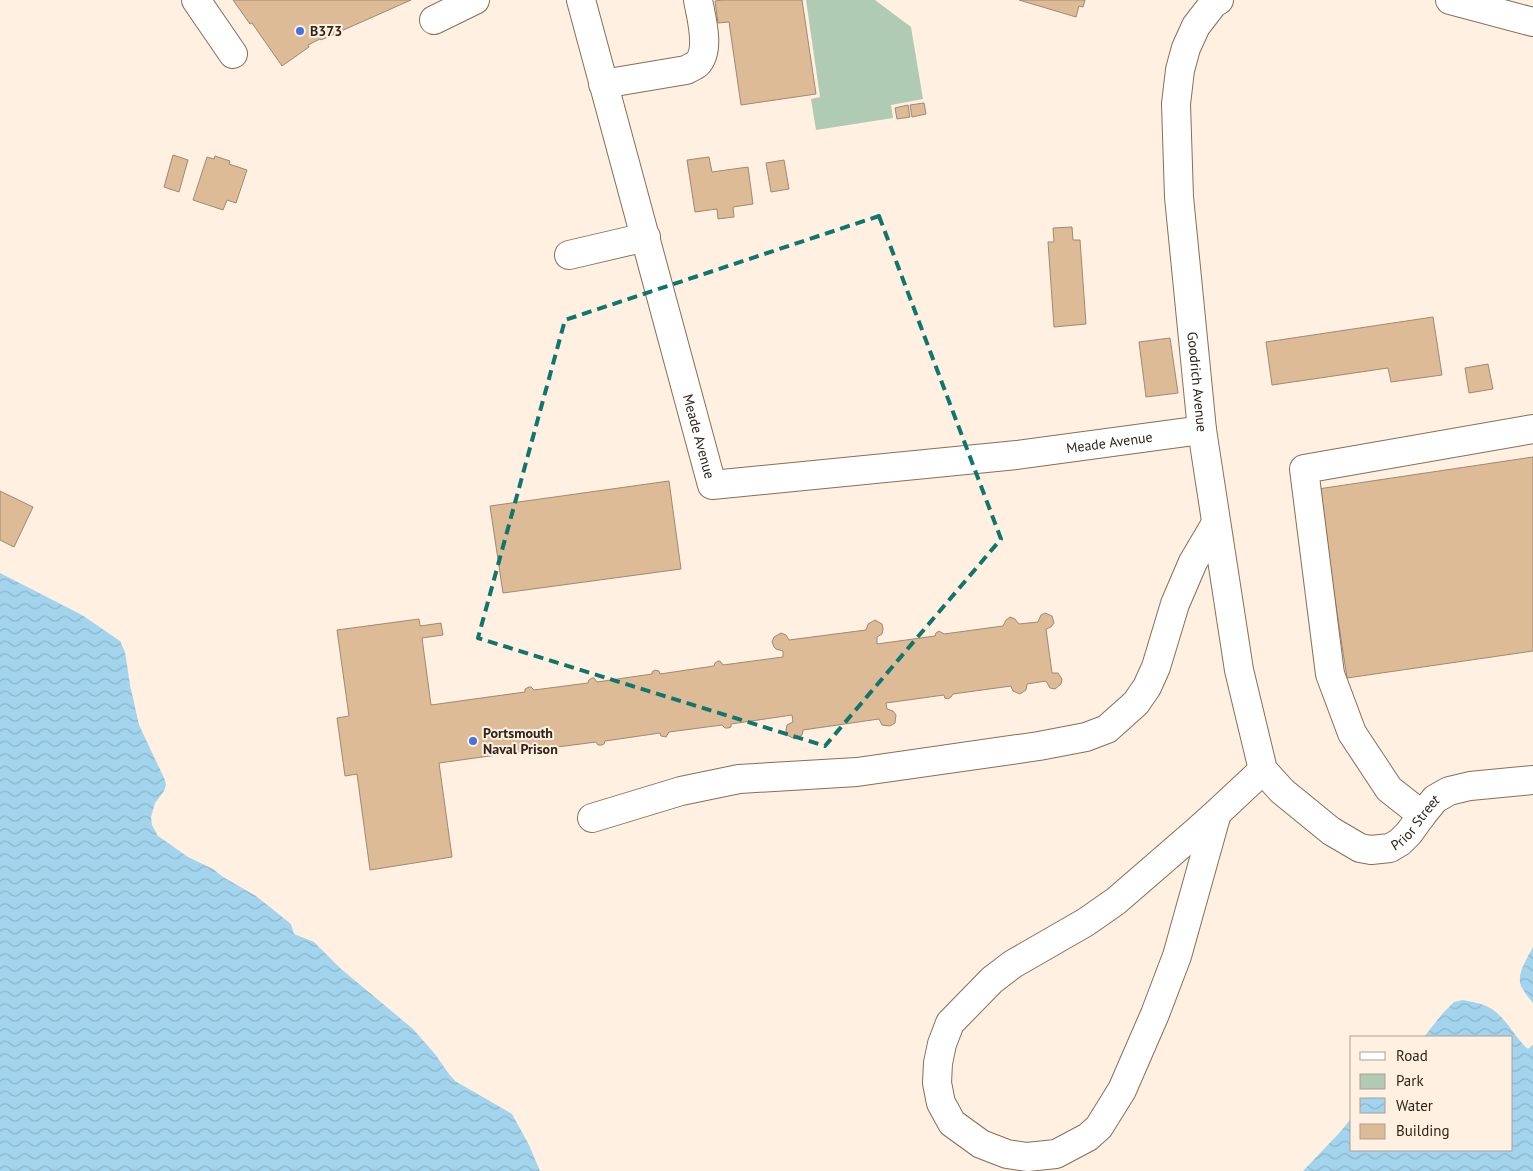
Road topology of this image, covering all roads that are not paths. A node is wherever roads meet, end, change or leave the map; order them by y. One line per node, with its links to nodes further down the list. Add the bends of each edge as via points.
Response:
1 (196, 0): 9 (street)
2 (474, 0): 7 (street)
3 (581, 0): 10 (street, Meade Avenue)
4 (698, 0): 10 (street, via 705,40 696,65 686,70)
5 (1219, 0): 14 (street, Goodrich Avenue, via 1196,26 1186,48 1176,104 1179,197)
6 (1450, 0): 8 (street)
7 (434, 20)
8 (1533, 22)
9 (233, 54)
10 (604, 84): 11 (street, Meade Avenue)
11 (646, 237): 12 (street); 14 (street, Meade Avenue, via 712,486 1017,455)
12 (569, 255)
13 (1533, 428): 19 (street, via 1304,469 1330,674 1352,733 1389,789)
14 (1202, 430): 15 (street, Goodrich Avenue)
15 (1216, 523): 16 (street, Goodrich Avenue, via 1239,670); 20 (street, via 1193,562 1175,604 1147,687 1136,703 1107,728 1086,737 1039,746 867,771 739,779 681,791)
16 (1263, 770): 18 (street); 19 (street, Prior Street, via 1282,791 1331,831 1360,848 1390,848 1409,833)
17 (1533, 780): 19 (street, Prior Street, via 1449,791 1435,799)
18 (1217, 813): 18 (street, via 1116,901 992,980 950,1023 942,1044 937,1083 941,1103 952,1123 981,1144 1007,1154 1027,1157 1056,1154 1088,1137 1099,1127 1122,1090 1174,964)
19 (1422, 815)
20 (592, 818)

